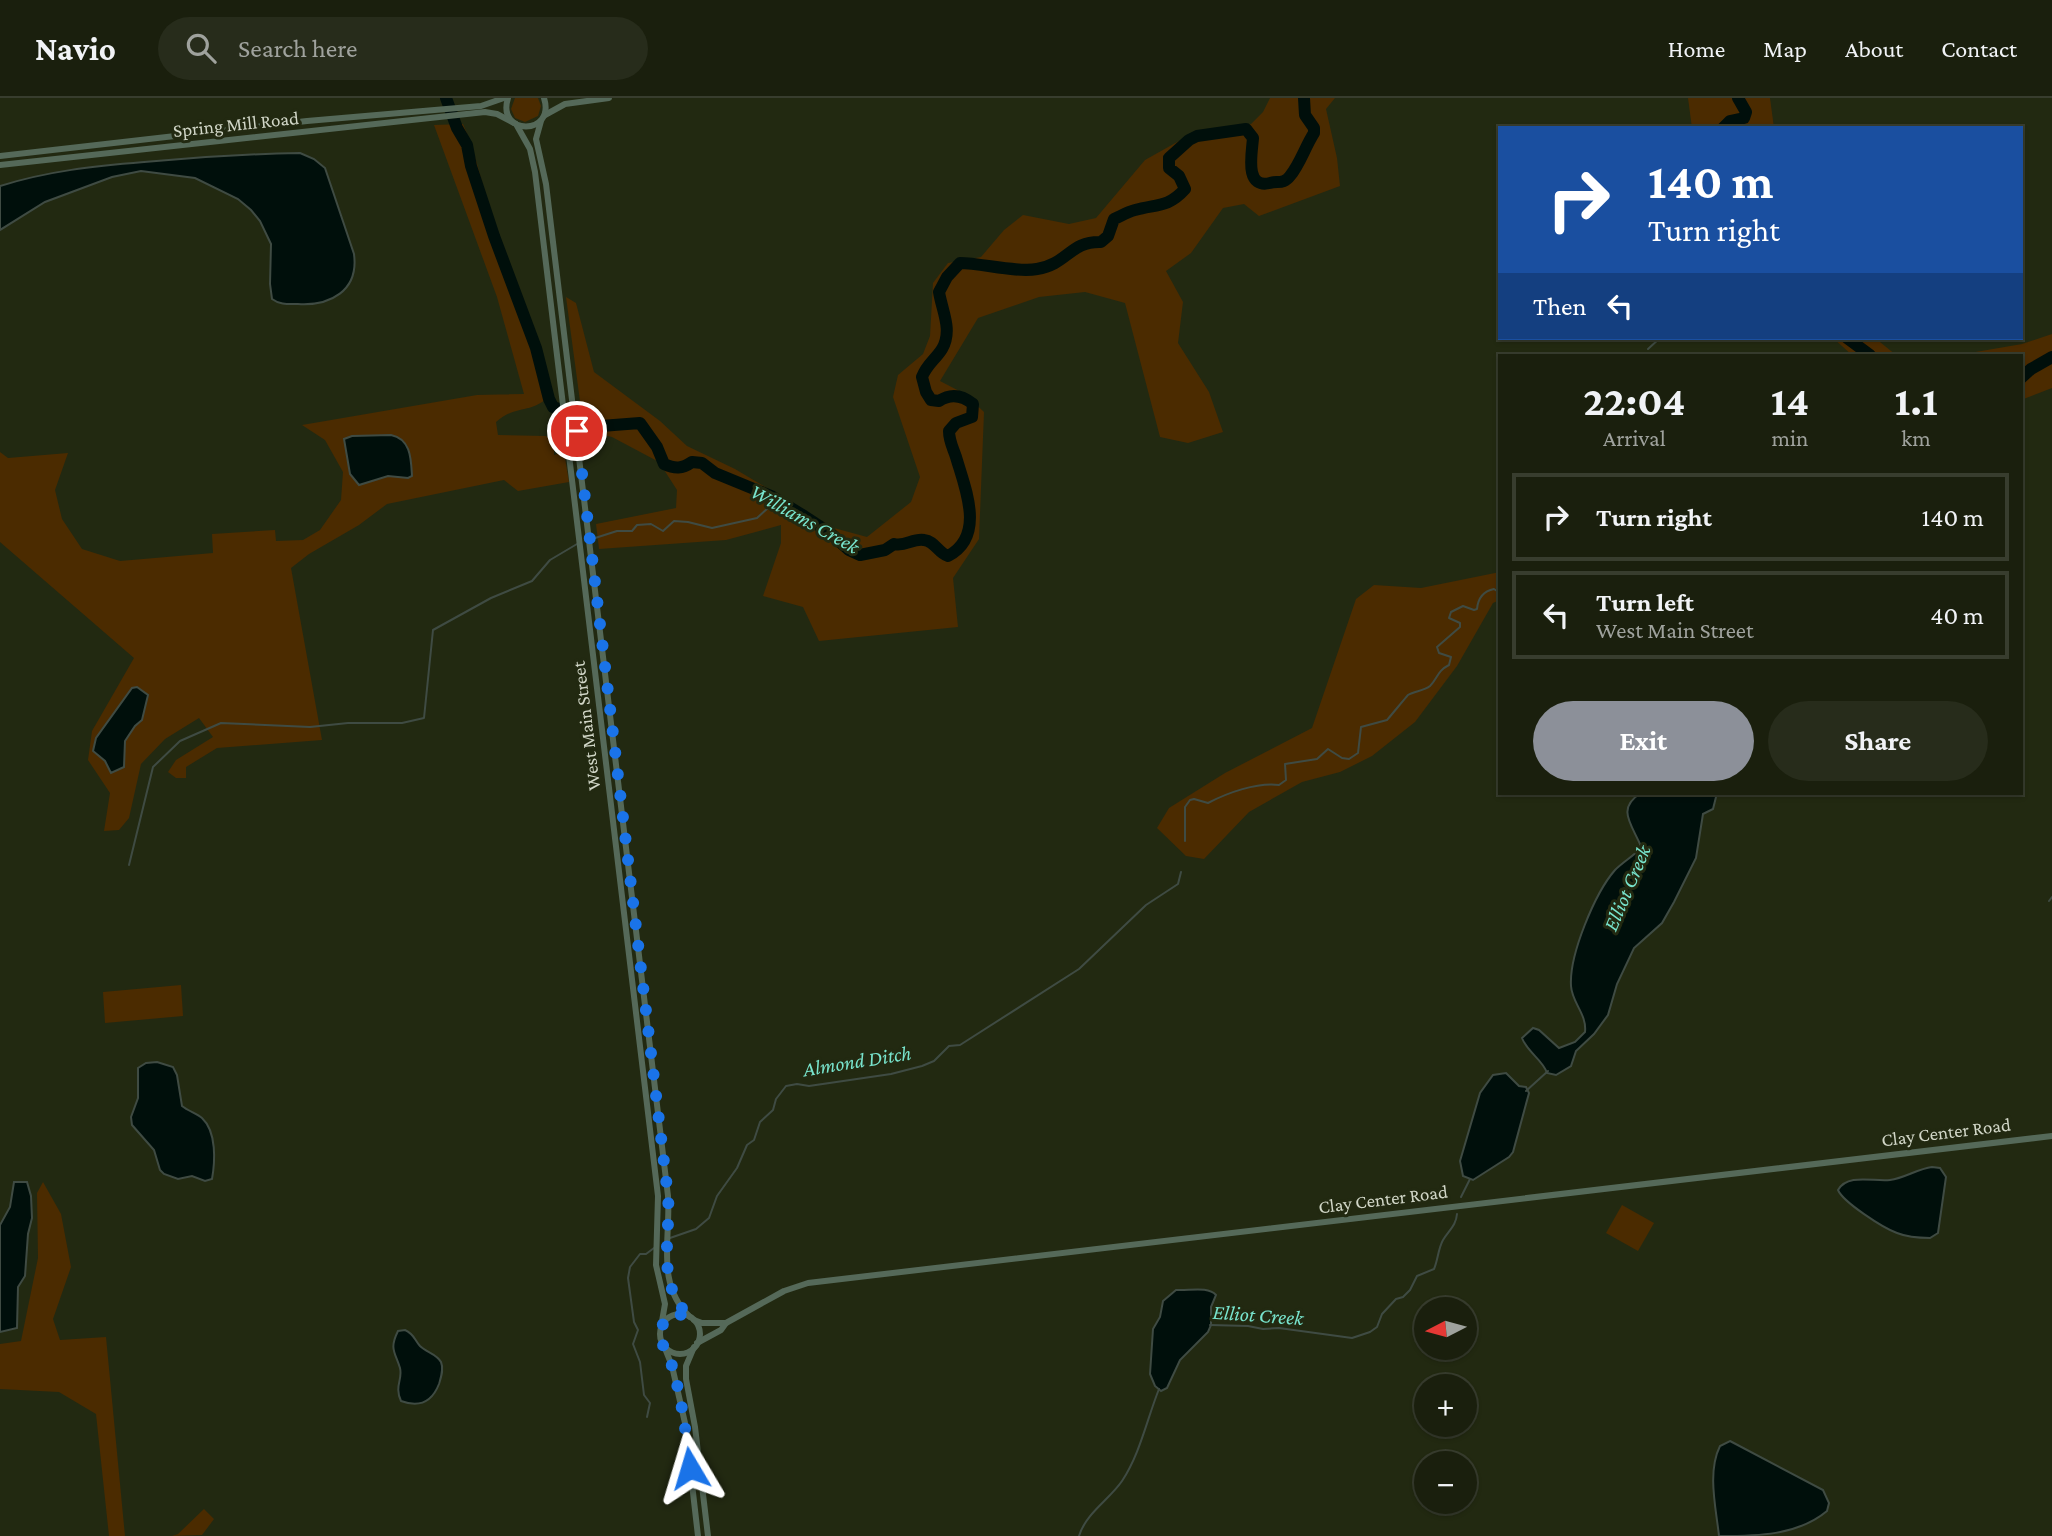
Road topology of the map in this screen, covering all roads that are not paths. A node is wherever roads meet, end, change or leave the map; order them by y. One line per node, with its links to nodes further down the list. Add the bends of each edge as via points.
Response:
1 (506, 98): 4 (street, Spring Mill Road); 7 (street, West Main Street, via 506,109)
2 (544, 98): 6 (street, West Main Street)
3 (609, 98): 6 (street, via 565,104)
4 (463, 111): 5 (street, Spring Mill Road); 7 (street, Spring Mill Road, via 492,113)
5 (436, 114): 8 (street, Spring Mill Road, via 307,121); 9 (street, Spring Mill Road)
6 (543, 118): 7 (street, via 529,127); 11 (street, West Main Street, via 536,142 546,184 577,431 668,1196 670,1284)
7 (515, 124): 13 (street, West Main Street, via 530,149 536,172 657,1184 656,1259 665,1304)
8 (0, 156)
9 (0, 165)
10 (2052, 1136): 12 (street, Clay Center Road, via 808,1283)
11 (692, 1319): 12 (street); 13 (street, via 676,1314); 14 (street, via 699,1329)
12 (726, 1322): 14 (street, Clay Center Road)
13 (661, 1327): 15 (street)
14 (696, 1345): 15 (street, via 681,1353); 17 (street, via 685,1379)
15 (664, 1346): 16 (street, via 683,1413)
16 (698, 1536)
17 (708, 1536)

